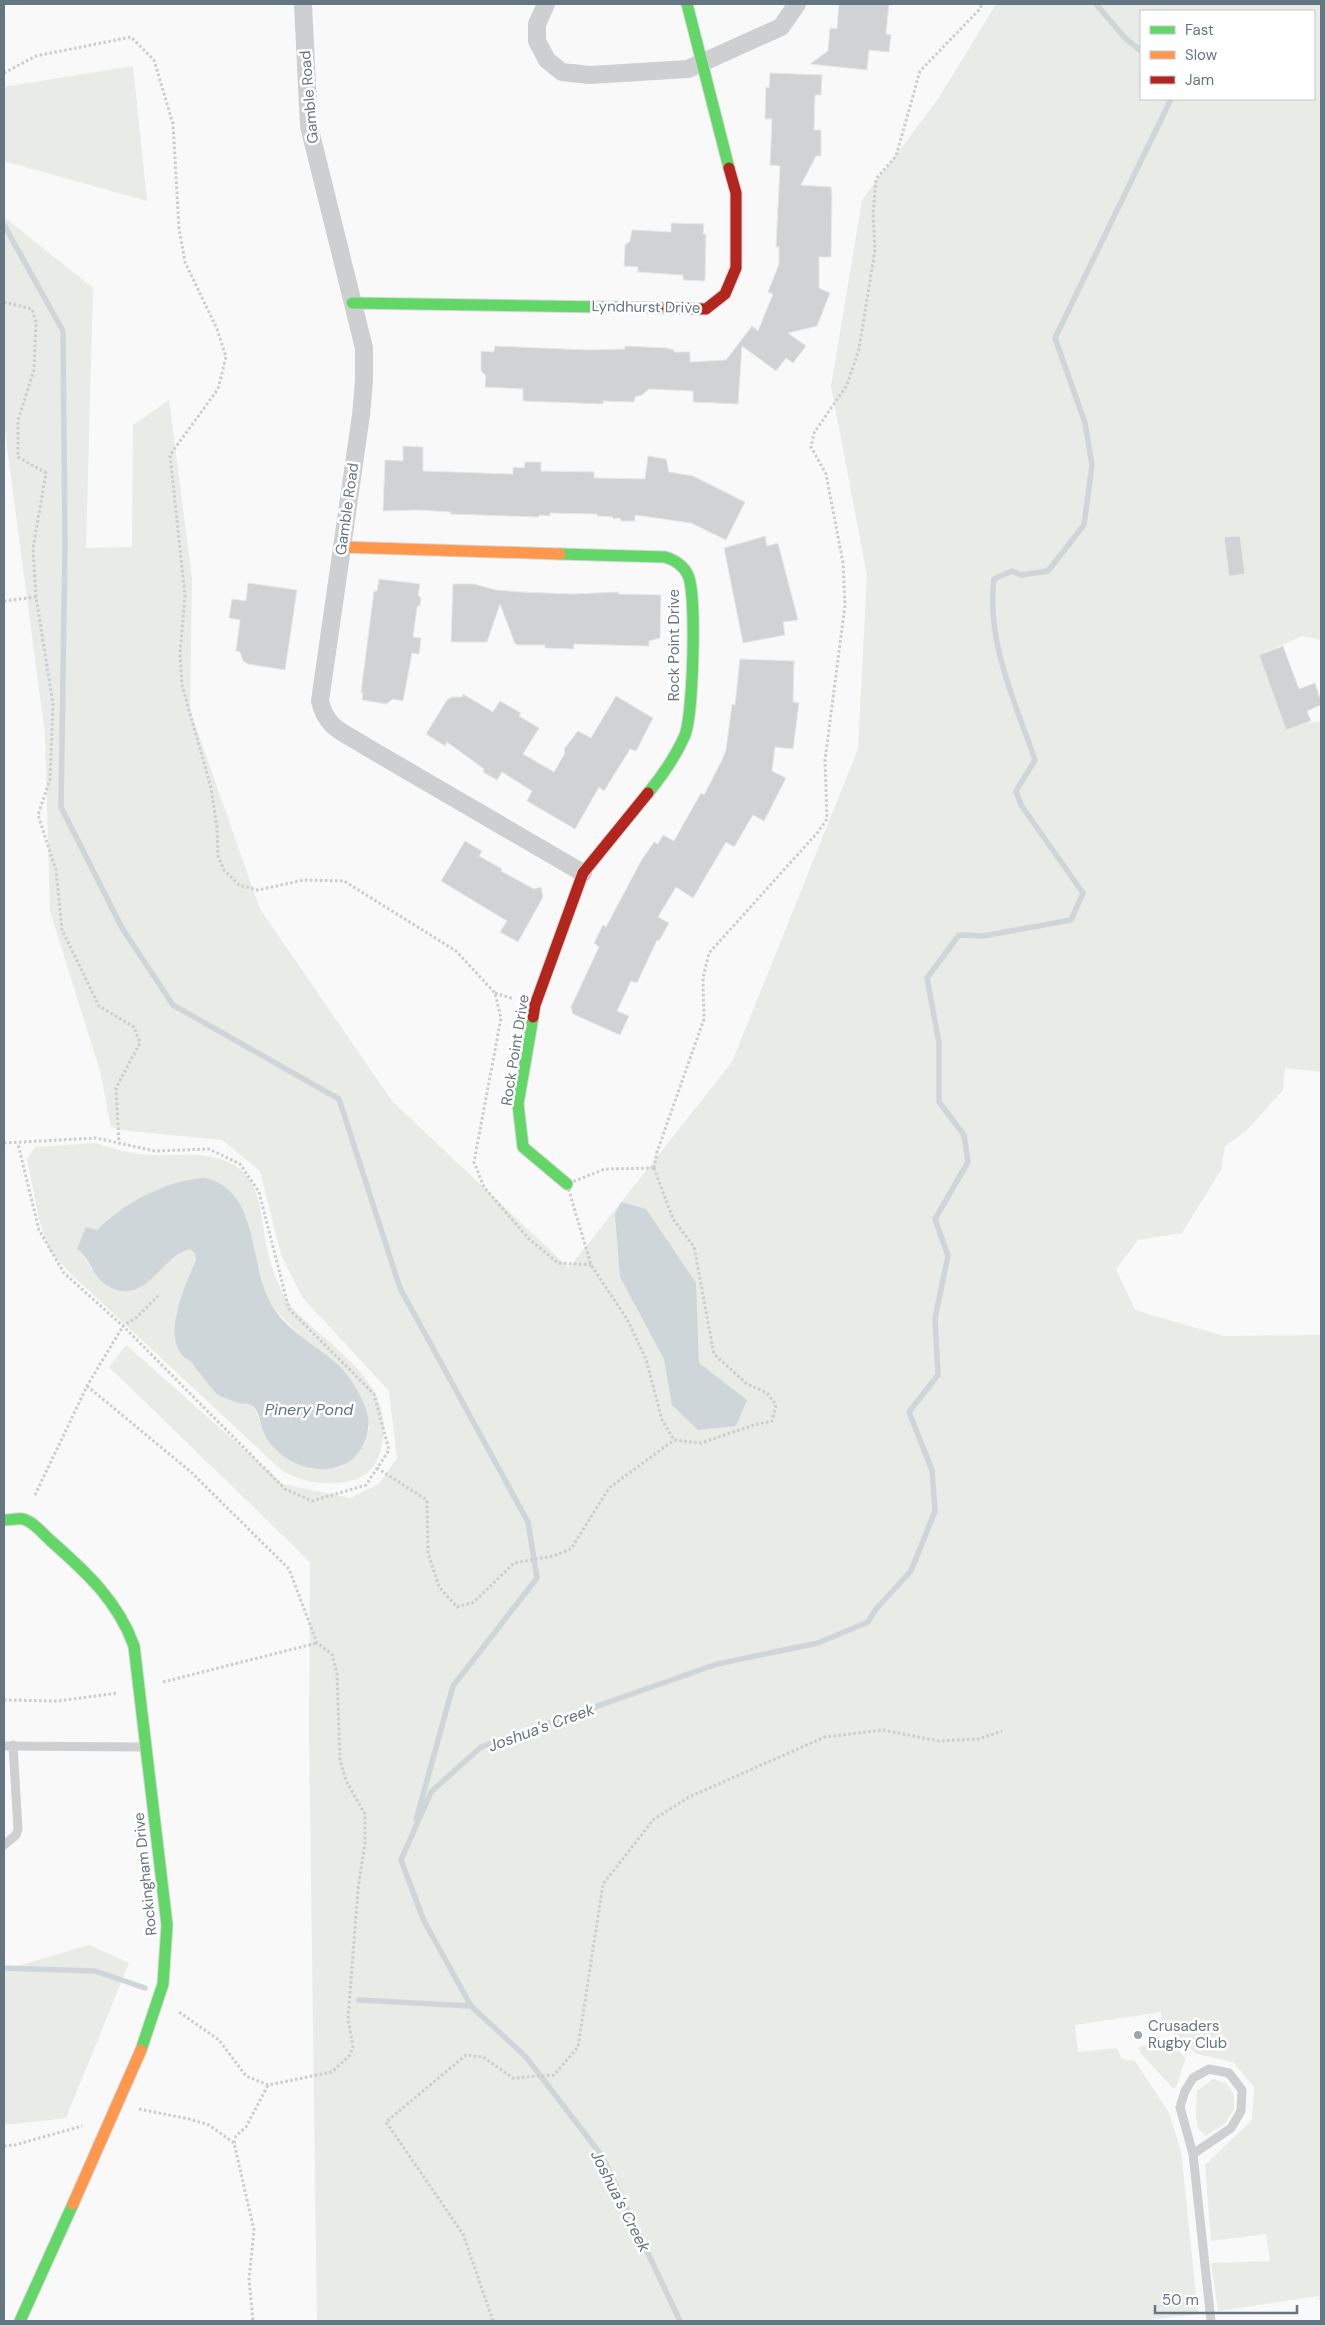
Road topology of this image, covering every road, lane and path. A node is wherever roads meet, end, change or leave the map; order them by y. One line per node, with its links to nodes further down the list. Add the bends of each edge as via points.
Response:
1 (303, 4): 9 (street, Gamble Road, via 309,126)
2 (546, 4): 6 (street, via 537,24 537,41 547,60 562,72 590,75 688,69)
3 (687, 4): 6 (street, Lyndhurst Drive)
4 (797, 4): 6 (street, via 781,27)
5 (982, 4): 19 (path, via 920,70 896,156 876,179 873,214 875,250 859,349 847,385 814,433 811,447 826,474 843,563 845,605 825,760 827,819 709,953 703,978 704,1019)
6 (702, 61): 9 (street, Lyndhurst Drive, via 736,193 736,268 725,294 706,309)
7 (4, 73): 14 (path, via 36,56 131,37 154,60 173,124 179,228 185,262 226,357 218,389 170,455 185,596 180,653 182,685 211,788 218,856 224,870 240,885 258,890 304,880 344,881 456,951)
8 (4, 302): 11 (path, via 32,309 36,322 34,370 18,420 18,457 46,473 33,548)
9 (352, 303): 10 (street, Gamble Road, via 364,348 364,381)
10 (342, 547): 13 (street, Gamble Road, via 320,701 324,716 365,746); 13 (street, Rock Point Drive, via 665,557 677,561 688,576 692,599 692,689 685,734 662,776)
11 (36, 597): 12 (path); 18 (path, via 52,704 50,779 38,816 56,870 62,930 99,1006 134,1027 140,1043 116,1088)
12 (4, 601)
13 (583, 873): 20 (street, Rock Point Drive, via 535,1005 518,1104 523,1147)
14 (495, 993): 15 (path); 21 (path, via 502,1018 474,1162 484,1187 528,1238 558,1263)
15 (517, 1000)
16 (4, 1144): 17 (path)
17 (18, 1144): 18 (path, via 96,1138); 23 (path, via 39,1230 64,1273)
18 (119, 1144): 26 (path, via 155,1151 209,1149 240,1164 259,1192 289,1309 374,1394 389,1450)
19 (654, 1168): 20 (path, via 605,1168); 25 (path, via 673,1219 694,1247 714,1354 748,1384 767,1392 776,1405 772,1421 701,1444)
20 (567, 1184): 21 (path)
21 (591, 1265): 25 (path, via 628,1320 646,1359 662,1420)
22 (160, 1294): 23 (path, via 137,1317)
23 (122, 1326): 24 (path); 26 (path, via 286,1489 312,1501 366,1485)
24 (87, 1386): 27 (path); 29 (path, via 191,1472 289,1570)
25 (674, 1440): 26 (path, via 609,1488 571,1549 553,1556 514,1563 474,1602 457,1607 439,1587 428,1553 427,1500)
26 (377, 1468)
27 (35, 1495)
28 (4, 1520): 35 (street, Rockingham Drive, via 22,1518 32,1525 116,1606 130,1631 134,1646)
29 (318, 1643): 30 (path); 38 (path, via 332,1654 337,1673 340,1760 346,1781 365,1814 348,2019 353,2046 350,2055 332,2072)
30 (163, 1682)
31 (119, 1693): 32 (path, via 58,1701)
32 (4, 1700)
33 (1002, 1731): 46 (path, via 978,1739 939,1741 883,1730 825,1737 689,1796 654,1818 603,1884 578,2047 554,2075 513,2078 483,2057 466,2055 386,2122 464,2234)
34 (9, 1746): 35 (lane); 36 (lane, via 18,1828 16,1836)
35 (146, 1747): 44 (street, Rockingham Drive, via 167,1924 163,1984 136,2065)
36 (4, 1845)
37 (179, 2012): 38 (path, via 219,2040 246,2076)
38 (268, 2085): 41 (path)
39 (139, 2109): 41 (path, via 189,2118 208,2125)
40 (82, 2126): 42 (path)
41 (234, 2143): 45 (path, via 254,2230 249,2279)
42 (4, 2146)
43 (1193, 2154): 43 (lane, via 1231,2128 1241,2111 1242,2090 1229,2073 1209,2069 1193,2078 1185,2091 1180,2107); 47 (lane)
44 (20, 2321)
45 (253, 2321)
46 (493, 2321)
47 (1211, 2321)

